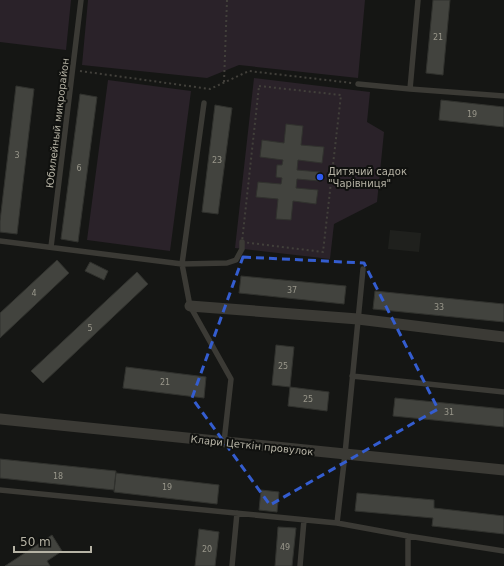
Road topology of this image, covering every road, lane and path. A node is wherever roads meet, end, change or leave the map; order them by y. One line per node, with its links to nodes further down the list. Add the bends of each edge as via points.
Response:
1 (81, 0): 4 (lane, Юбилейный микрорайон)
2 (227, 0): 5 (path)
3 (418, 0): 7 (lane)
4 (73, 70): 5 (path, via 210,89); 12 (lane, Юбилейный микрорайон)
5 (224, 82): 6 (path, via 250,71)
6 (358, 84): 7 (lane)
7 (410, 89): 8 (lane)
8 (504, 96)
9 (204, 103): 13 (lane)
10 (0, 241): 12 (lane)
11 (242, 242): 11 (path, via 259,86 341,95 323,252); 13 (lane, via 242,249 236,260 227,263)
12 (51, 247): 13 (lane)
13 (182, 264): 15 (lane)
14 (363, 269): 16 (lane)
15 (190, 306): 16 (street); 21 (lane, via 231,379)
16 (358, 318): 17 (street); 18 (lane)
17 (504, 337)
18 (352, 376): 19 (lane); 22 (lane)
19 (504, 392)
20 (0, 419): 21 (street, Клари Цеткін провулок)
21 (224, 442): 22 (street, Клари Цеткін провулок)
22 (345, 454): 23 (street, Клари Цеткін провулок); 27 (lane)
23 (504, 470)
24 (0, 490): 25 (lane)
25 (237, 513): 26 (lane); 30 (lane)
26 (304, 520): 27 (lane); 31 (lane)
27 (337, 524): 28 (lane)
28 (408, 536): 29 (lane); 32 (lane)
29 (504, 551)
30 (232, 566)
31 (300, 566)
32 (408, 566)

